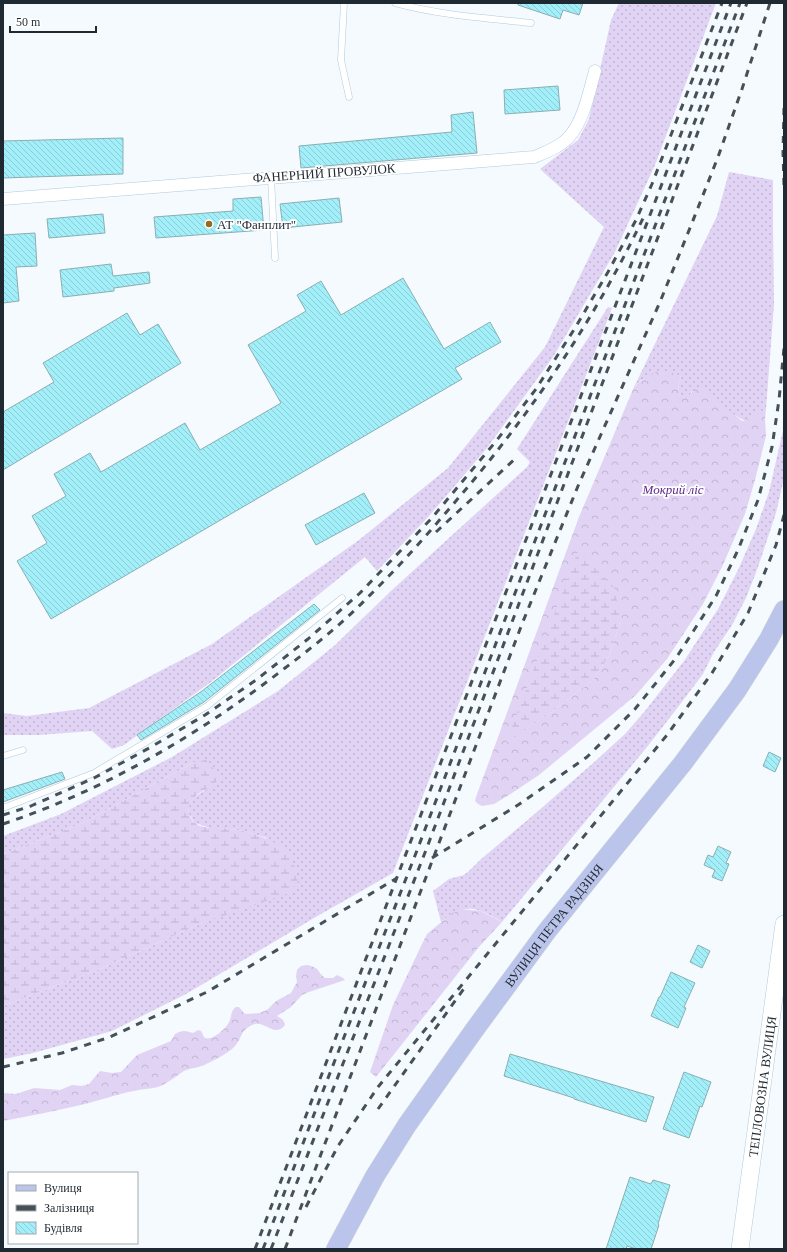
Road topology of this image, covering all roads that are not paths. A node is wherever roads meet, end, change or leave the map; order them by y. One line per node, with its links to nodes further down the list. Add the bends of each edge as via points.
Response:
1 (344, 3): 5 (lane, via 341,60)
2 (394, 3): 3 (lane, via 469,17)
3 (531, 23)
4 (595, 71): 6 (street, ФАНЕРНИЙ ПРОВУЛОК, via 581,117 569,137 553,149 534,157)
5 (350, 97)
6 (270, 177): 7 (street, ФАНЕРНИЙ ПРОВУЛОК); 8 (lane)
7 (3, 199)
8 (275, 258)
9 (342, 598): 13 (lane, via 207,706 94,773)
10 (784, 610): 15 (main road, ВУЛИЦЯ ПЕТРА РАДЗІНЯ, via 737,690 683,763 547,931 407,1125 375,1176)
11 (23, 750): 12 (lane)
12 (3, 756)
13 (3, 808)
14 (784, 924): 16 (street, ТЕПЛОВОЗНА ВУЛИЦЯ)
15 (336, 1249)
16 (740, 1249)

